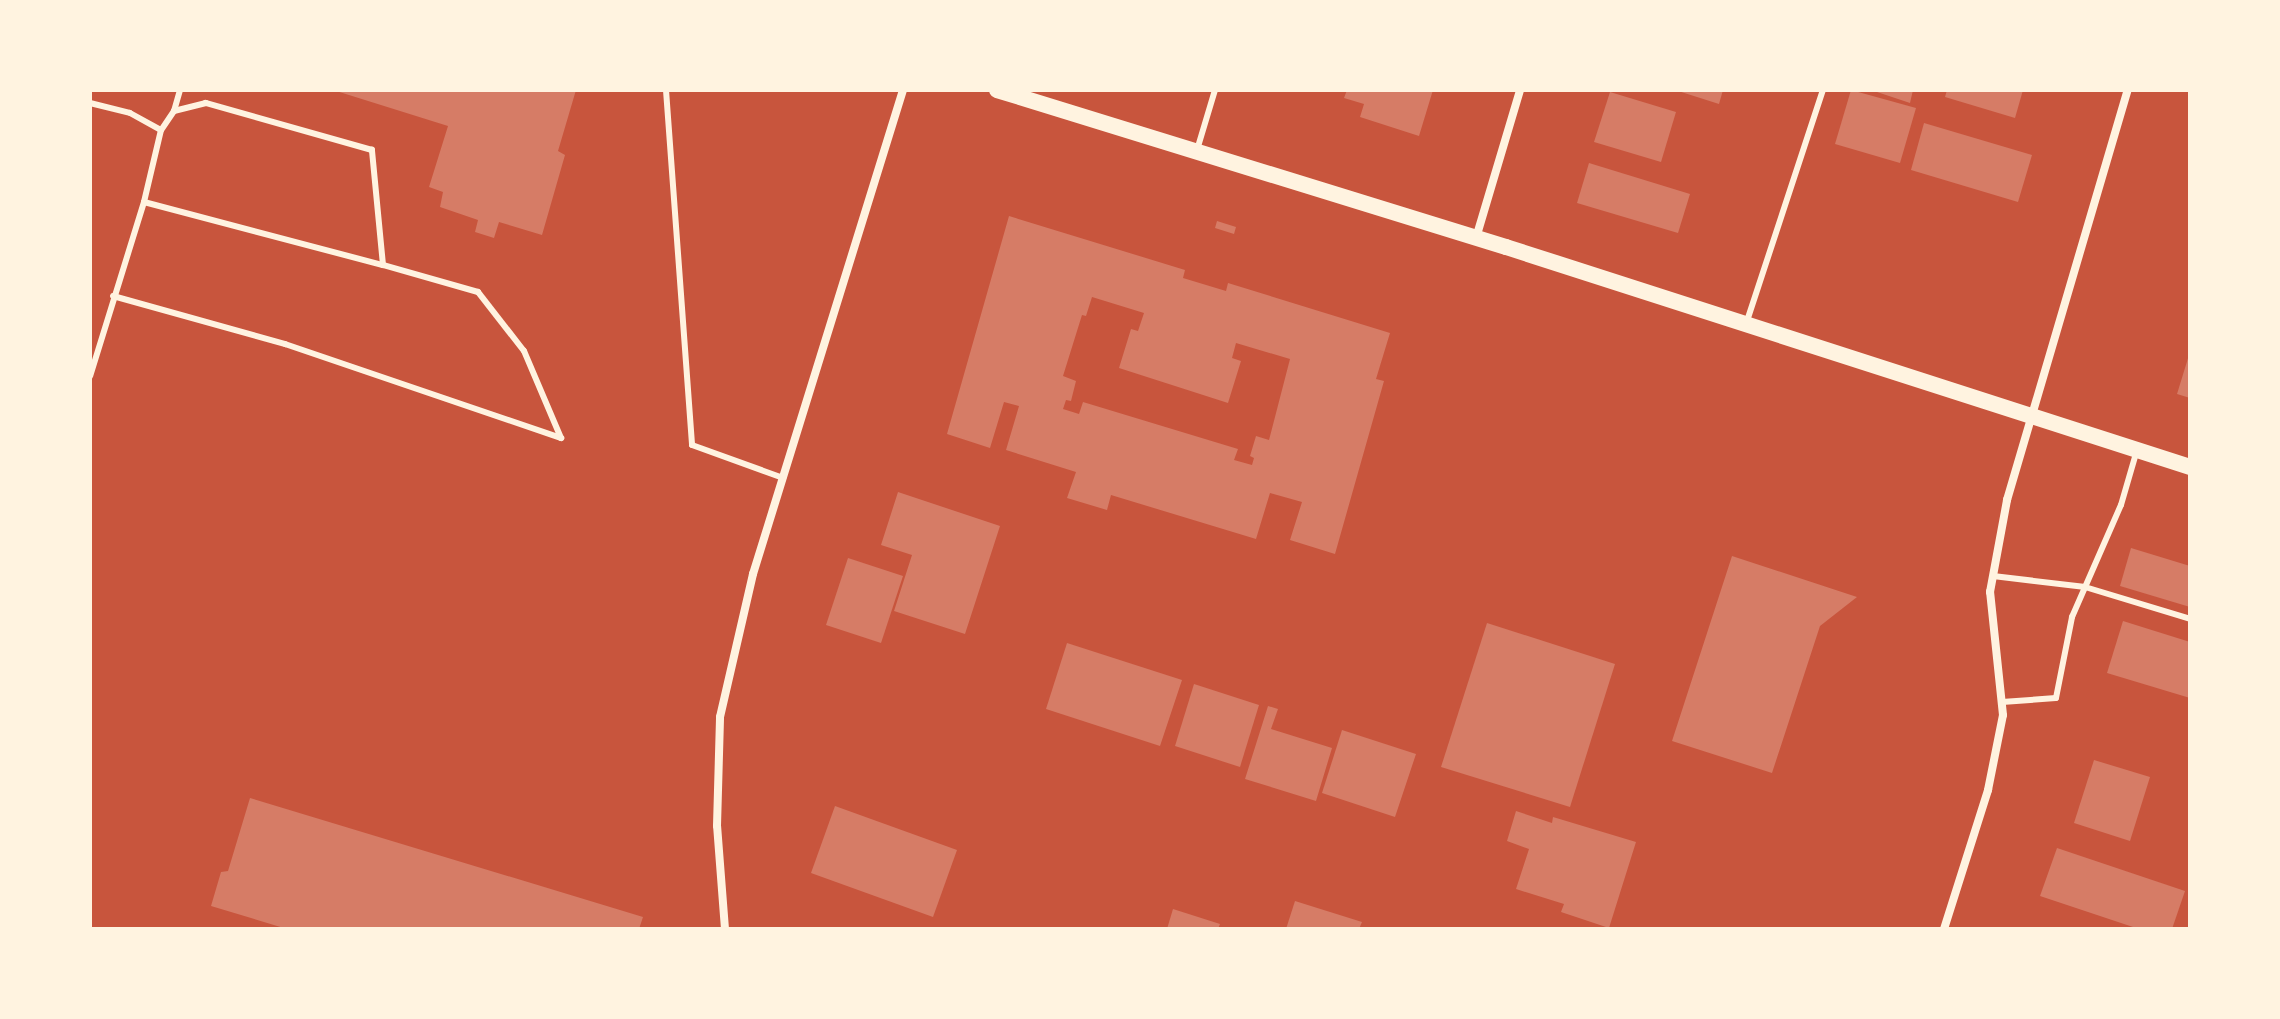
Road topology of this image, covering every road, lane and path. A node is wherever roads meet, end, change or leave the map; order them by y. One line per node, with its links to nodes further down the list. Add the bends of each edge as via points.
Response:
1 (180, 90): 10 (lane)
2 (666, 90): 22 (lane, via 692,445)
3 (903, 90): 22 (street)
4 (997, 90): 12 (main road)
5 (1215, 90): 12 (lane)
6 (1520, 90): 14 (street)
7 (1823, 90): 17 (lane)
8 (2128, 90): 19 (street)
9 (90, 103): 11 (lane, via 130,113)
10 (174, 111): 11 (lane); 15 (lane, via 206,103 372,150)
11 (161, 130): 13 (lane)
12 (1197, 150): 14 (main road)
13 (144, 202): 15 (lane); 16 (lane)
14 (1476, 238): 17 (main road)
15 (383, 265): 16 (lane, via 478,292 524,351 561,438 285,344)
16 (113, 296): 18 (lane)
17 (1746, 324): 19 (main road)
18 (90, 376)
19 (2031, 416): 20 (main road); 23 (street)
20 (2137, 450): 21 (main road); 24 (lane, via 2121,505)
21 (2190, 467)
22 (783, 478): 27 (street, via 753,574 720,717 717,826)
23 (1993, 576): 24 (lane); 26 (street, via 1990,592)
24 (2085, 587): 25 (lane); 26 (lane, via 2072,617 2056,698)
25 (2190, 619)
26 (2002, 702): 28 (street, via 1988,790)
27 (725, 929)
28 (1944, 929)

